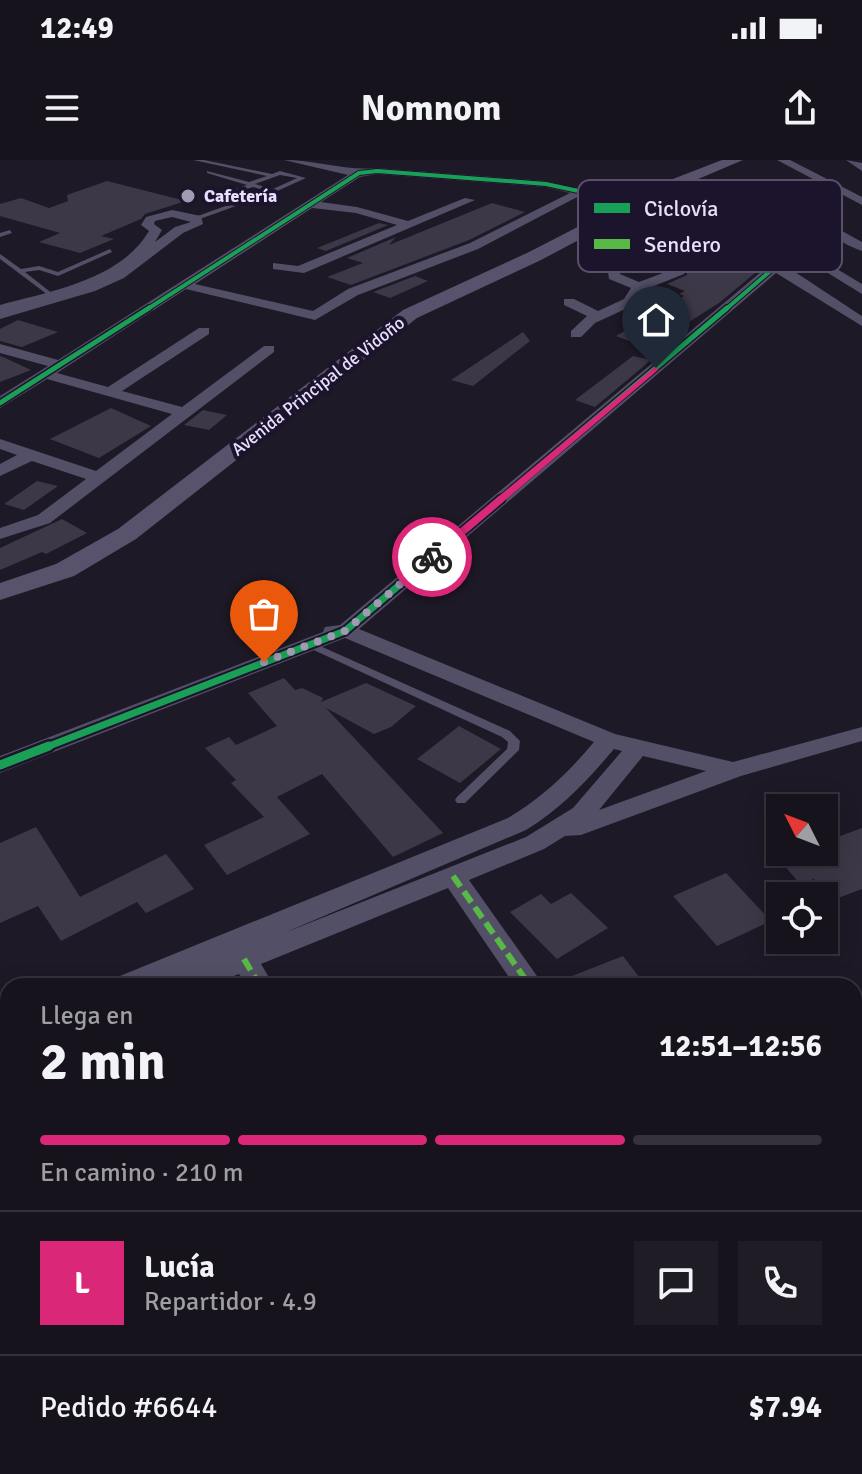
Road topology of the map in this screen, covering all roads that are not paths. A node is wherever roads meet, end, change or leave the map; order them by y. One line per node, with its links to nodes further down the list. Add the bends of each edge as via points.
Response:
1 (196, 160): 11 (lane)
2 (289, 160): 10 (street)
3 (317, 160): 10 (street)
4 (386, 160): 10 (street)
5 (782, 160): 13 (street)
6 (851, 160): 8 (street)
7 (729, 161): 12 (main road, Avenida Principal de Vidoño)
8 (862, 168)
9 (209, 172): 14 (lane)
10 (366, 173): 16 (street, via 546,184); 18 (street); 22 (street)
11 (273, 175): 14 (lane); 15 (lane, via 303,179)
12 (686, 180)
13 (820, 180)
14 (251, 184): 15 (lane); 20 (lane)
15 (273, 191): 23 (lane)
16 (578, 192)
17 (842, 192): 21 (street)
18 (576, 194): 42 (street, via 474,246 353,292 315,316)
19 (469, 200): 24 (street)
20 (208, 201)
21 (862, 202)
22 (315, 205): 24 (street); 42 (street)
23 (197, 218): 45 (street, via 197,224 179,230 119,275); 45 (street, via 172,213 150,219 147,225 156,230 153,238 116,269)
24 (409, 225): 32 (street, via 299,270)
25 (10, 232): 27 (lane)
26 (578, 233): 67 (main road, Avenida Principal de Vidoño, via 410,314 127,534 65,570)
27 (0, 235)
28 (842, 236): 29 (street)
29 (862, 247)
30 (110, 251): 33 (lane, via 58,274 39,268)
31 (0, 256): 33 (lane)
32 (278, 266)
33 (19, 271): 45 (lane)
34 (608, 272): 44 (street, via 603,277)
35 (677, 272): 44 (street)
36 (769, 272): 68 (street)
37 (783, 272): 41 (street)
38 (833, 272): 40 (street)
39 (862, 276): 40 (street)
40 (843, 278): 41 (street); 43 (street)
41 (801, 284): 52 (street)
42 (192, 286): 57 (street)
43 (862, 290)
44 (636, 292): 48 (street)
45 (53, 297): 49 (street); 50 (street)
46 (604, 301): 48 (street)
47 (569, 302): 51 (street)
48 (619, 307): 51 (street)
49 (0, 309)
50 (0, 315)
51 (598, 316): 54 (street)
52 (862, 322)
53 (204, 331): 58 (street)
54 (576, 334)
55 (0, 348): 57 (street)
56 (269, 349): 60 (street)
57 (55, 372): 58 (street); 59 (street); 61 (street)
58 (110, 392): 60 (street)
59 (0, 403)
60 (185, 413): 65 (street)
61 (0, 415)
62 (0, 444): 63 (street)
63 (30, 455): 64 (street); 65 (street)
64 (0, 471)
65 (99, 478): 66 (street, via 44,519)
66 (0, 534)
67 (0, 592)
68 (345, 631): 69 (street); 71 (street); 73 (street, via 321,631)
69 (309, 644): 74 (street); 76 (lane, via 514,741 513,750)
70 (862, 734): 75 (street)
71 (609, 740): 72 (street); 80 (street, via 571,785 517,824)
72 (637, 747): 75 (street); 77 (street, via 581,814)
73 (0, 753)
74 (0, 765)
75 (733, 770): 77 (street)
76 (461, 800)
77 (535, 843): 78 (street)
78 (453, 876): 79 (street); 83 (street)
79 (244, 959): 81 (street); 82 (street)
80 (145, 978)
81 (198, 978)
82 (255, 978)
83 (524, 978)

